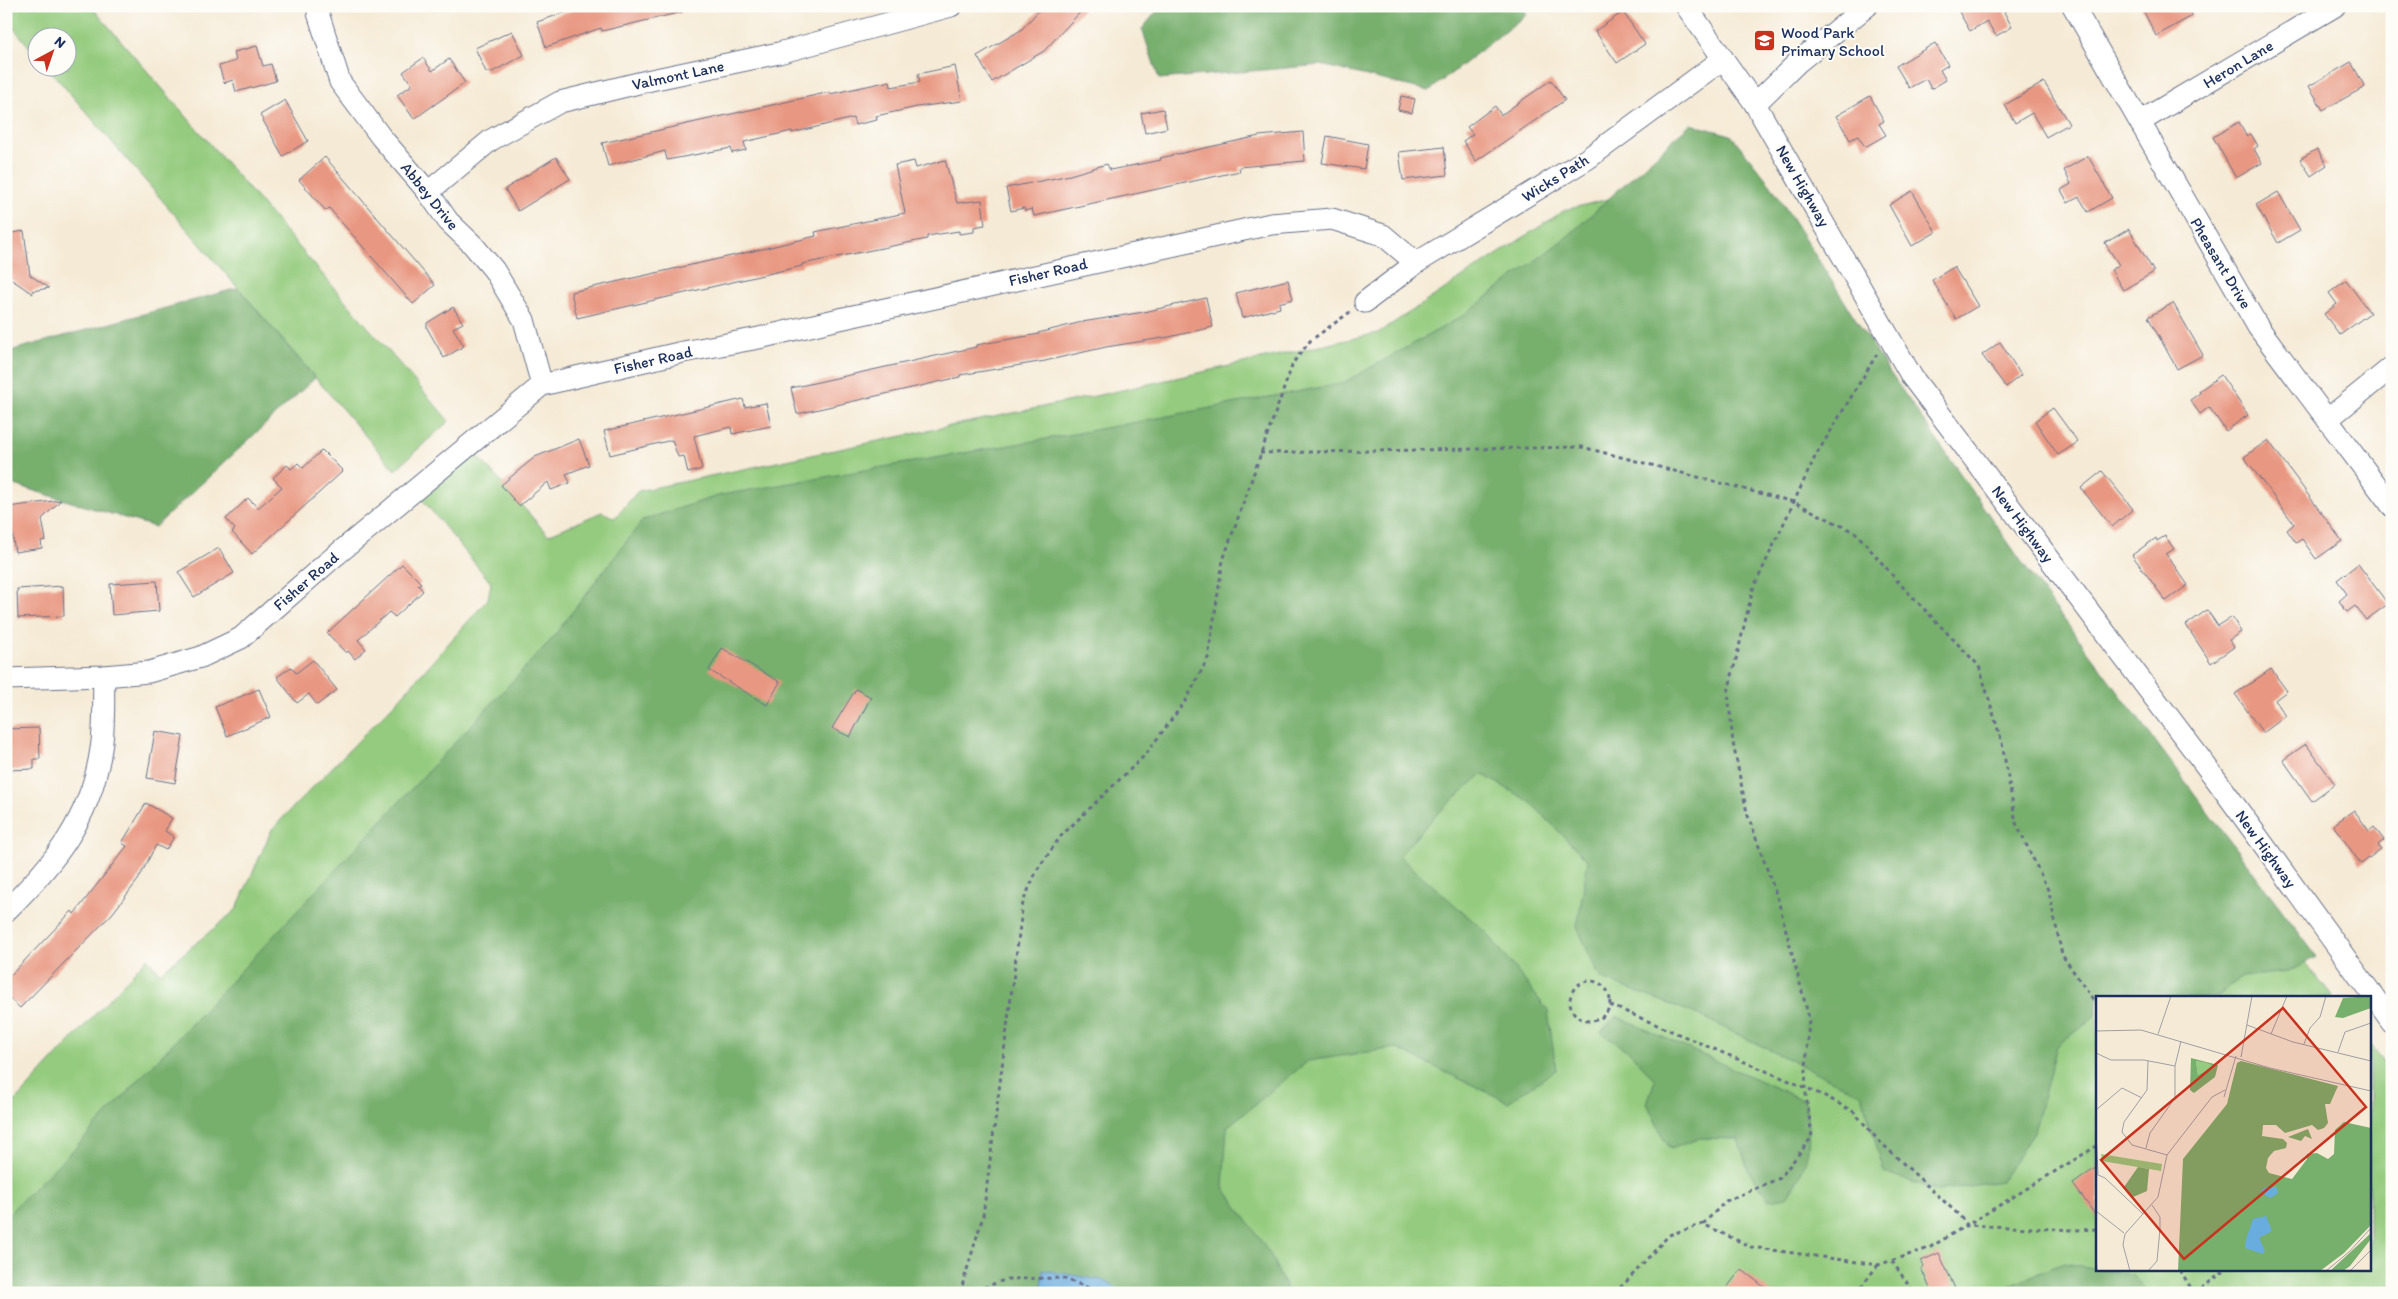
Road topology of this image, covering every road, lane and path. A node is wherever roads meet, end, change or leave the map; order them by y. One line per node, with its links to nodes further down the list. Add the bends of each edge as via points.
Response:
1 (319, 6): 10 (street, Abbey Drive, via 318,13 340,82)
2 (951, 6): 10 (street, Valmont Lane, via 778,53 560,102 491,140)
3 (1686, 6): 7 (street, New Highway)
4 (1867, 6): 8 (street, via 1798,62)
5 (2073, 6): 9 (street, Pheasant Drive)
6 (2335, 6): 9 (street, Heron Lane)
7 (1723, 59): 8 (street, New Highway); 11 (street, Wicks Path, via 1587,159)
8 (1755, 104): 13 (street, New Highway)
9 (2141, 121): 16 (street, Pheasant Drive, via 2258,327)
10 (428, 192): 15 (street, Abbey Drive, via 448,221 494,270 524,320)
11 (1416, 263): 12 (street, Wicks Path); 15 (street, Fisher Road, via 1383,236 1332,219 1271,224)
12 (1365, 302): 17 (path, via 1310,341 1293,363)
13 (1888, 334): 18 (path, via 1815,457); 25 (street, New Highway, via 1912,377 2218,782)
14 (2392, 367): 16 (street)
15 (542, 385): 20 (street, Fisher Road, via 241,638 201,657 158,669)
16 (2328, 419): 19 (street, Pheasant Drive)
17 (1260, 453): 18 (path, via 1582,447); 35 (path, via 1223,560 1208,658 1186,700 1145,756 1061,836 1038,870 1023,902 983,1216)
18 (1794, 502): 23 (path, via 1856,532 1900,584 1979,666 2002,743 2016,823 2049,892 2062,955); 26 (path, via 1753,589 1728,692 1733,743 1747,813 1778,900 1809,1018)
19 (2392, 506)
20 (104, 676): 21 (street, Fisher Road); 22 (street, via 101,748 82,817 57,857)
21 (6, 679)
22 (6, 911)
23 (2096, 1003)
24 (1610, 1005): 24 (path, via 1608,992 1593,981 1576,987 1570,999 1573,1012 1590,1021 1603,1016); 26 (path)
25 (2392, 1022)
26 (1804, 1087): 28 (path, via 1812,1137 1780,1178 1726,1201); 29 (path, via 1854,1112 1878,1140)
27 (2096, 1147): 29 (path)
28 (1703, 1224): 32 (path, via 1751,1247); 38 (path, via 1669,1235)
29 (1967, 1225): 30 (path); 31 (path, via 1929,1248)
30 (2096, 1229)
31 (1892, 1260): 32 (path); 40 (path)
32 (1878, 1265): 39 (path)
33 (2181, 1272): 41 (path)
34 (2223, 1272): 41 (path)
35 (960, 1293)
36 (969, 1293): 37 (path, via 1007,1279 1034,1278 1062,1278)
37 (1103, 1293)
38 (1614, 1293)
39 (1856, 1293)
40 (1914, 1293)
41 (2195, 1293)

